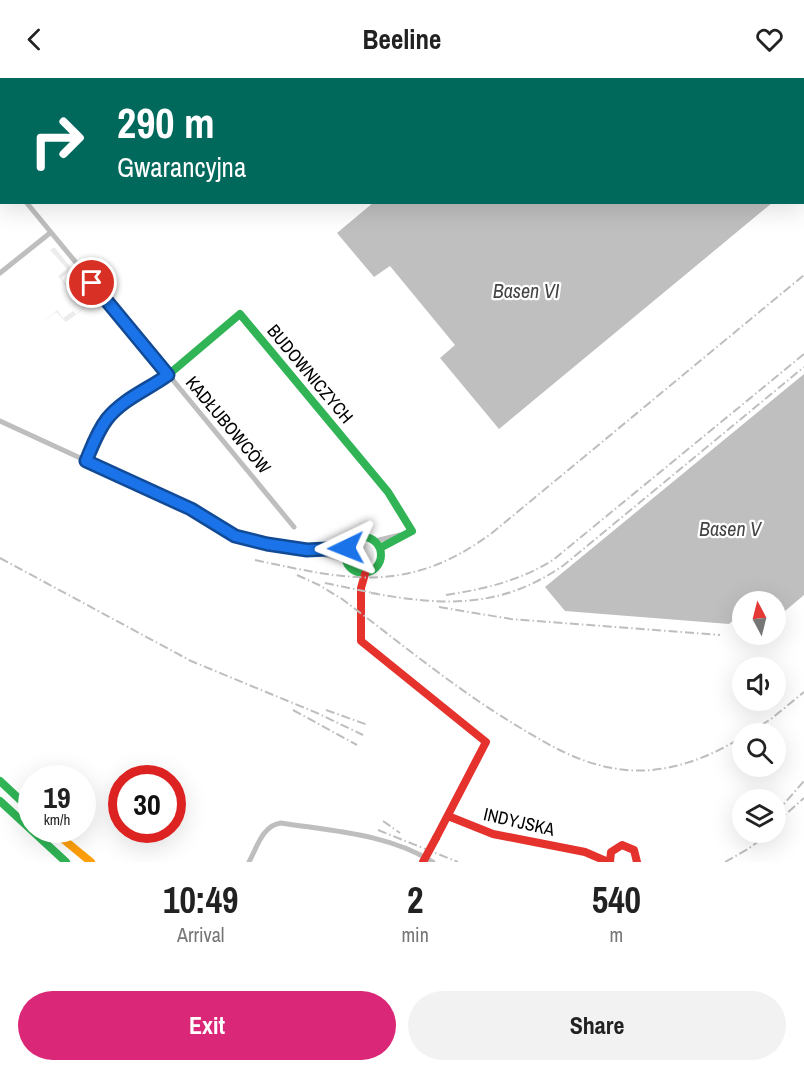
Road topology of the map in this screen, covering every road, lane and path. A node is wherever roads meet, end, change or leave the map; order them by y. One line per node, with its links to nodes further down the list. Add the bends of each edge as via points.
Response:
1 (28, 204): 2 (street, KADŁUBOWCÓW)
2 (50, 233): 3 (street); 4 (street, KADŁUBOWCÓW)
3 (0, 273)
4 (168, 375): 6 (main road, via 113,412 98,433); 7 (street, KADŁUBOWCÓW); 8 (main road, BUDOWNICZYCH, via 240,314 388,492)
5 (0, 421): 6 (street)
6 (86, 461): 12 (street, via 191,509 235,536)
7 (294, 527)
8 (409, 533): 9 (street); 11 (main road)
9 (375, 541): 10 (main road, via 358,537); 11 (main road)
10 (346, 548): 12 (street); 13 (main road)
11 (380, 548): 14 (main road, via 378,566)
12 (307, 550): 13 (street)
13 (345, 560): 14 (main road)
14 (360, 573): 18 (main road, via 361,641 486,742)
15 (0, 781): 16 (main road)
16 (18, 798)
17 (0, 801): 22 (main road)
18 (448, 816): 21 (main road, INDYJSKA, via 493,834); 25 (main road, bridge)
19 (68, 843): 23 (main road)
20 (614, 849): 21 (main road, INDYJSKA); 27 (main road); 28 (main road, via 622,845 631,848)
21 (585, 852): 27 (main road, INDYJSKA)
22 (66, 862)
23 (91, 862)
24 (249, 862): 26 (street, via 266,830 281,823 377,839)
25 (423, 862)
26 (433, 862)
27 (609, 862)
28 (637, 862)

